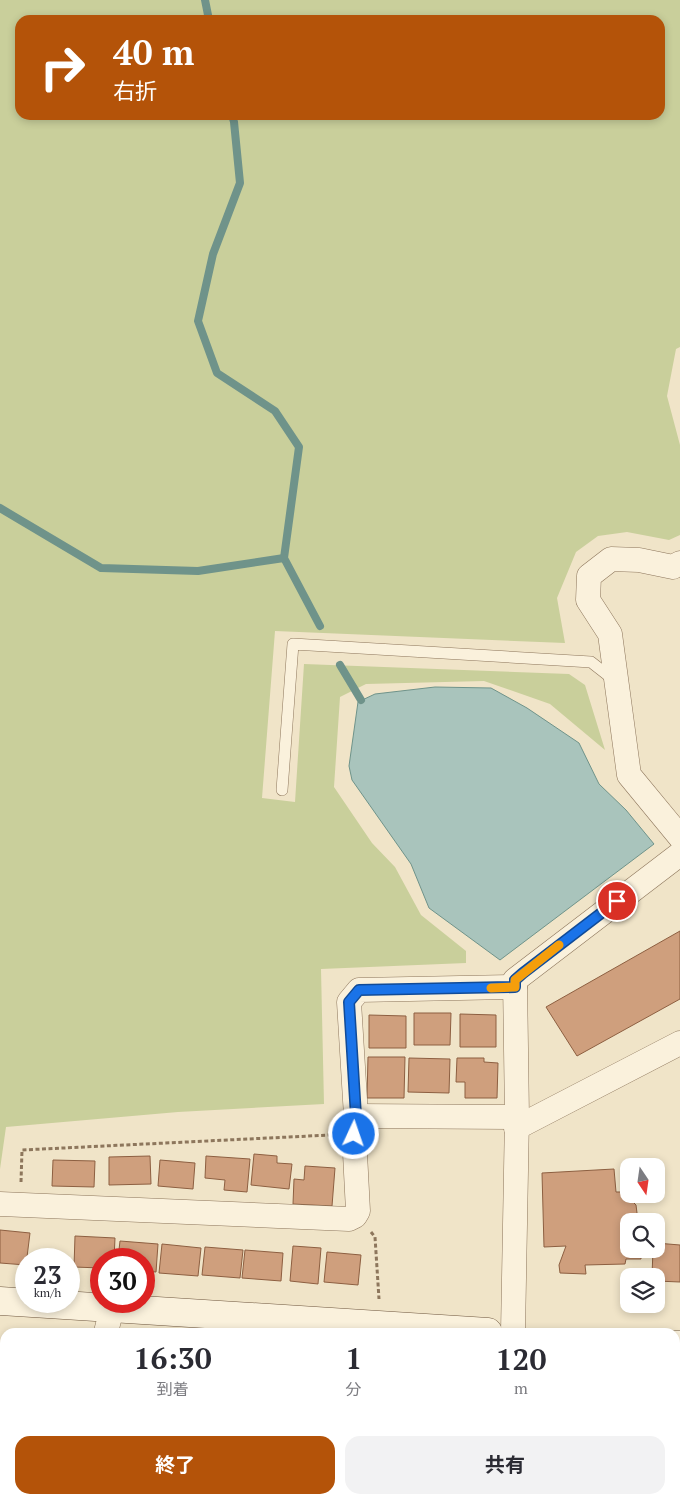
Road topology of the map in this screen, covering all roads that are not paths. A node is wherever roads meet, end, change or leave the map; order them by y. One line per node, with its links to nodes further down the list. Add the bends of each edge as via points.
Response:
1 (678, 570): 2 (street, via 639,560 611,559 590,576 588,600 610,634)
2 (617, 683): 3 (lane, via 591,662 293,644); 4 (street, via 629,775)
3 (282, 790)
4 (680, 837)
5 (680, 854): 6 (street, via 523,973 515,980)
6 (515, 987): 8 (street); 9 (street, via 359,990 349,1002)
7 (680, 1043): 8 (street)
8 (516, 1122): 9 (street); 14 (street)
9 (355, 1125): 10 (street, via 358,1211 349,1219)
10 (10, 1204)
11 (0, 1301): 12 (main road)
12 (109, 1320): 13 (main road)
13 (426, 1328)
14 (513, 1328)

